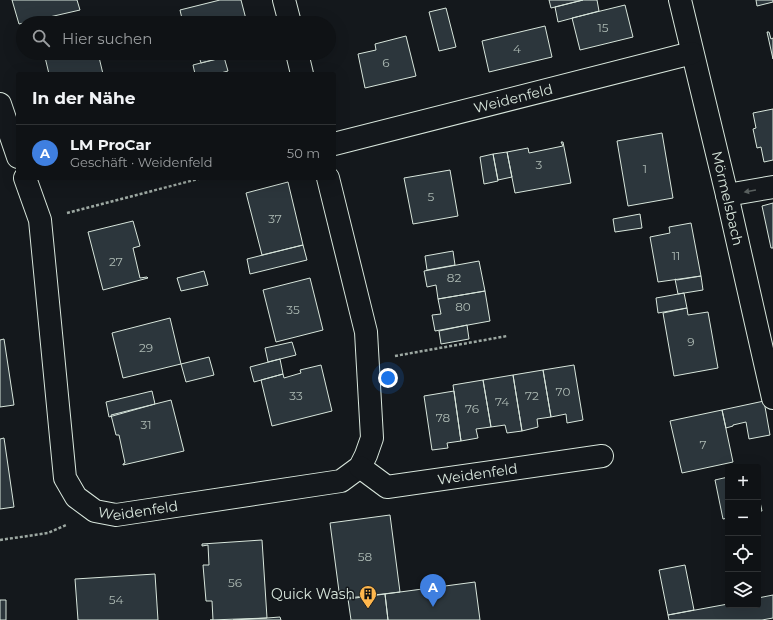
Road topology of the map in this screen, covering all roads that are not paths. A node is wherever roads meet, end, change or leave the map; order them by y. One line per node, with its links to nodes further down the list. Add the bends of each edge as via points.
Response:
1 (284, 0): 3 (street)
2 (680, 0): 4 (street, Mörmelsbach)
3 (288, 16)
4 (692, 53): 8 (street, Weidenfeld); 13 (street, Mörmelsbach)
5 (299, 60): 6 (street)
6 (302, 72)
7 (0, 104): 9 (street)
8 (336, 143)
9 (16, 151)
10 (26, 180): 16 (street, Weidenfeld, via 40,220 65,478 76,497 95,511 116,515 341,481)
11 (328, 180): 16 (street, Weidenfeld, via 366,332 372,438)
12 (773, 187): 13 (street, one-way to 13)
13 (726, 195): 14 (street, Mörmelsbach)
14 (773, 398)
15 (602, 456): 16 (street, Weidenfeld, via 386,488)
16 (360, 467)

